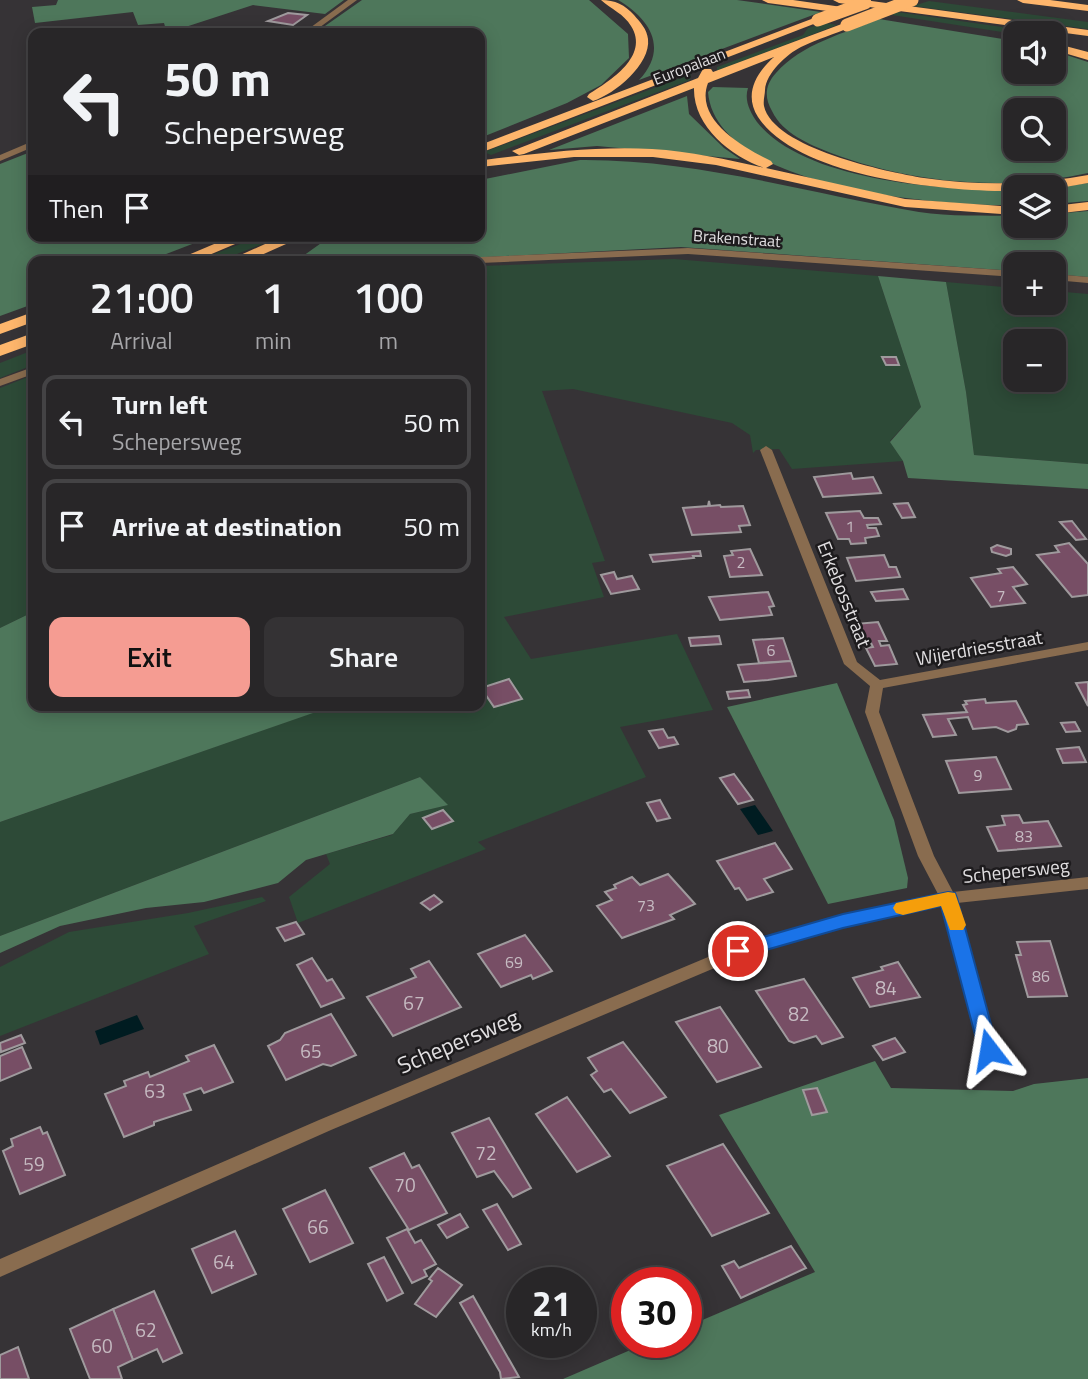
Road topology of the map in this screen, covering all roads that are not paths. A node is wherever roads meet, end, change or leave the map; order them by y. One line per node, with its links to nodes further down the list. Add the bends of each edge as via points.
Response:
1 (354, 0): 11 (street)
2 (607, 0): 19 (highway, via 631,16 641,30 640,56 608,88)
3 (768, 0): 13 (highway)
4 (839, 0): 12 (highway)
5 (873, 0): 17 (highway, Europalaan, bridge)
6 (912, 0): 14 (highway, Europalaan, bridge)
7 (1023, 0): 8 (highway)
8 (1088, 8)
9 (1010, 9): 10 (highway)
10 (1088, 19)
11 (314, 28)
12 (1088, 33)
13 (1003, 35)
14 (795, 45): 18 (highway, Europalaan); 25 (highway, via 760,79 757,104 773,128 800,146 863,170 944,185 1015,187)
15 (1066, 50): 16 (highway)
16 (1088, 56)
17 (721, 58): 18 (highway); 19 (highway, Europalaan)
18 (701, 82): 23 (highway, Europalaan); 26 (highway, via 699,99 706,118 724,138 760,162)
19 (503, 139): 21 (highway, Europalaan)
20 (28, 146): 22 (street)
21 (485, 147)
22 (0, 158)
23 (485, 164)
24 (485, 165): 26 (highway, via 574,152 628,151 716,161)
25 (1088, 179)
26 (807, 182): 29 (highway, via 905,203)
27 (1088, 206): 28 (highway)
28 (1066, 208)
29 (1003, 210)
30 (231, 242): 32 (highway)
31 (282, 242): 33 (highway)
32 (194, 256)
33 (247, 256)
34 (485, 260): 35 (street, Brakenstraat, via 688,251)
35 (1003, 273)
36 (1066, 278): 37 (street)
37 (1088, 281)
38 (28, 319): 39 (highway)
39 (0, 329)
40 (28, 340): 41 (highway)
41 (0, 351)
42 (28, 372): 43 (street)
43 (0, 383)
44 (766, 450): 46 (street, Erkebosstraat, via 851,664)
45 (1088, 646): 46 (street, Wijerdriesstraat)
46 (877, 685): 48 (street, via 872,712 926,856)
47 (1088, 883): 48 (street, Schepersweg)
48 (948, 898): 49 (street, Schepersweg); 50 (street, Schepersweg, via 738,951)
49 (989, 1050)
50 (0, 1268)

